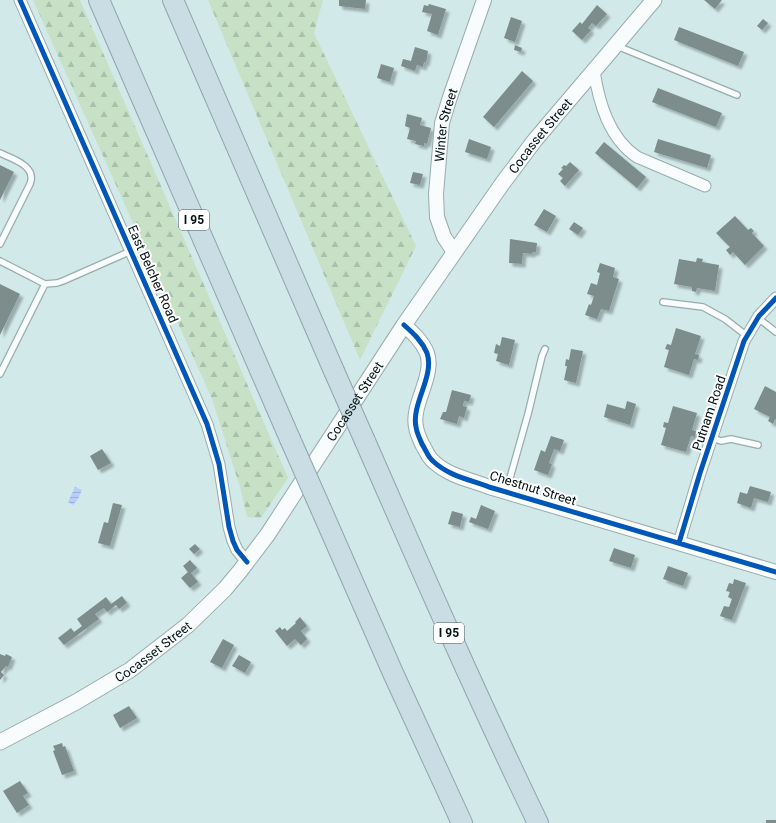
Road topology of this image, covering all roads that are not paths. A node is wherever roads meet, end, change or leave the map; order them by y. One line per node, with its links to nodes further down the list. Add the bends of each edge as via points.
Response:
1 (20, 0): 12 (street, East Belcher Road)
2 (99, 0): 31 (highway, I 95, bridge, via 290,440)
3 (172, 0): 32 (highway, I 95, bridge, via 469,677)
4 (484, 0): 13 (street, Winter Street, via 442,123 436,194 437,217 444,237)
5 (654, 0): 6 (main road, Cocasset Street)
6 (615, 45): 7 (main road, Cocasset Street); 8 (lane)
7 (594, 71): 10 (street, via 606,119 628,151); 13 (main road, Cocasset Street, via 520,160)
8 (737, 95)
9 (0, 153): 11 (lane, via 23,164 30,171 32,178)
10 (705, 186)
11 (0, 244)
12 (131, 251): 15 (lane, via 59,283); 28 (street, East Belcher Road, via 207,424 219,464 233,541)
13 (454, 252): 19 (main road, Cocasset Street)
14 (0, 261): 15 (lane)
15 (45, 284): 23 (lane)
16 (776, 298): 18 (street, Putnam Road)
17 (663, 302): 21 (lane, via 703,307 725,319)
18 (758, 318): 20 (lane); 21 (street, Putnam Road)
19 (404, 325): 26 (street, Chestnut Street, via 422,342 427,354 427,371 415,416 415,427 429,456 433,462 452,474); 28 (main road, Cocasset Street, via 268,534)
20 (776, 332)
21 (747, 336): 24 (street, Putnam Road)
22 (545, 349): 26 (lane)
23 (0, 374)
24 (712, 438): 25 (lane, via 721,441 731,438); 27 (street, Putnam Road)
25 (758, 445)
26 (506, 492): 27 (street, Chestnut Street)
27 (679, 543): 29 (street, Chestnut Street)
28 (247, 562): 30 (main road, Cocasset Street, via 205,610 138,664 92,693)
29 (776, 572)
30 (0, 742)
31 (462, 823)
32 (538, 823)

